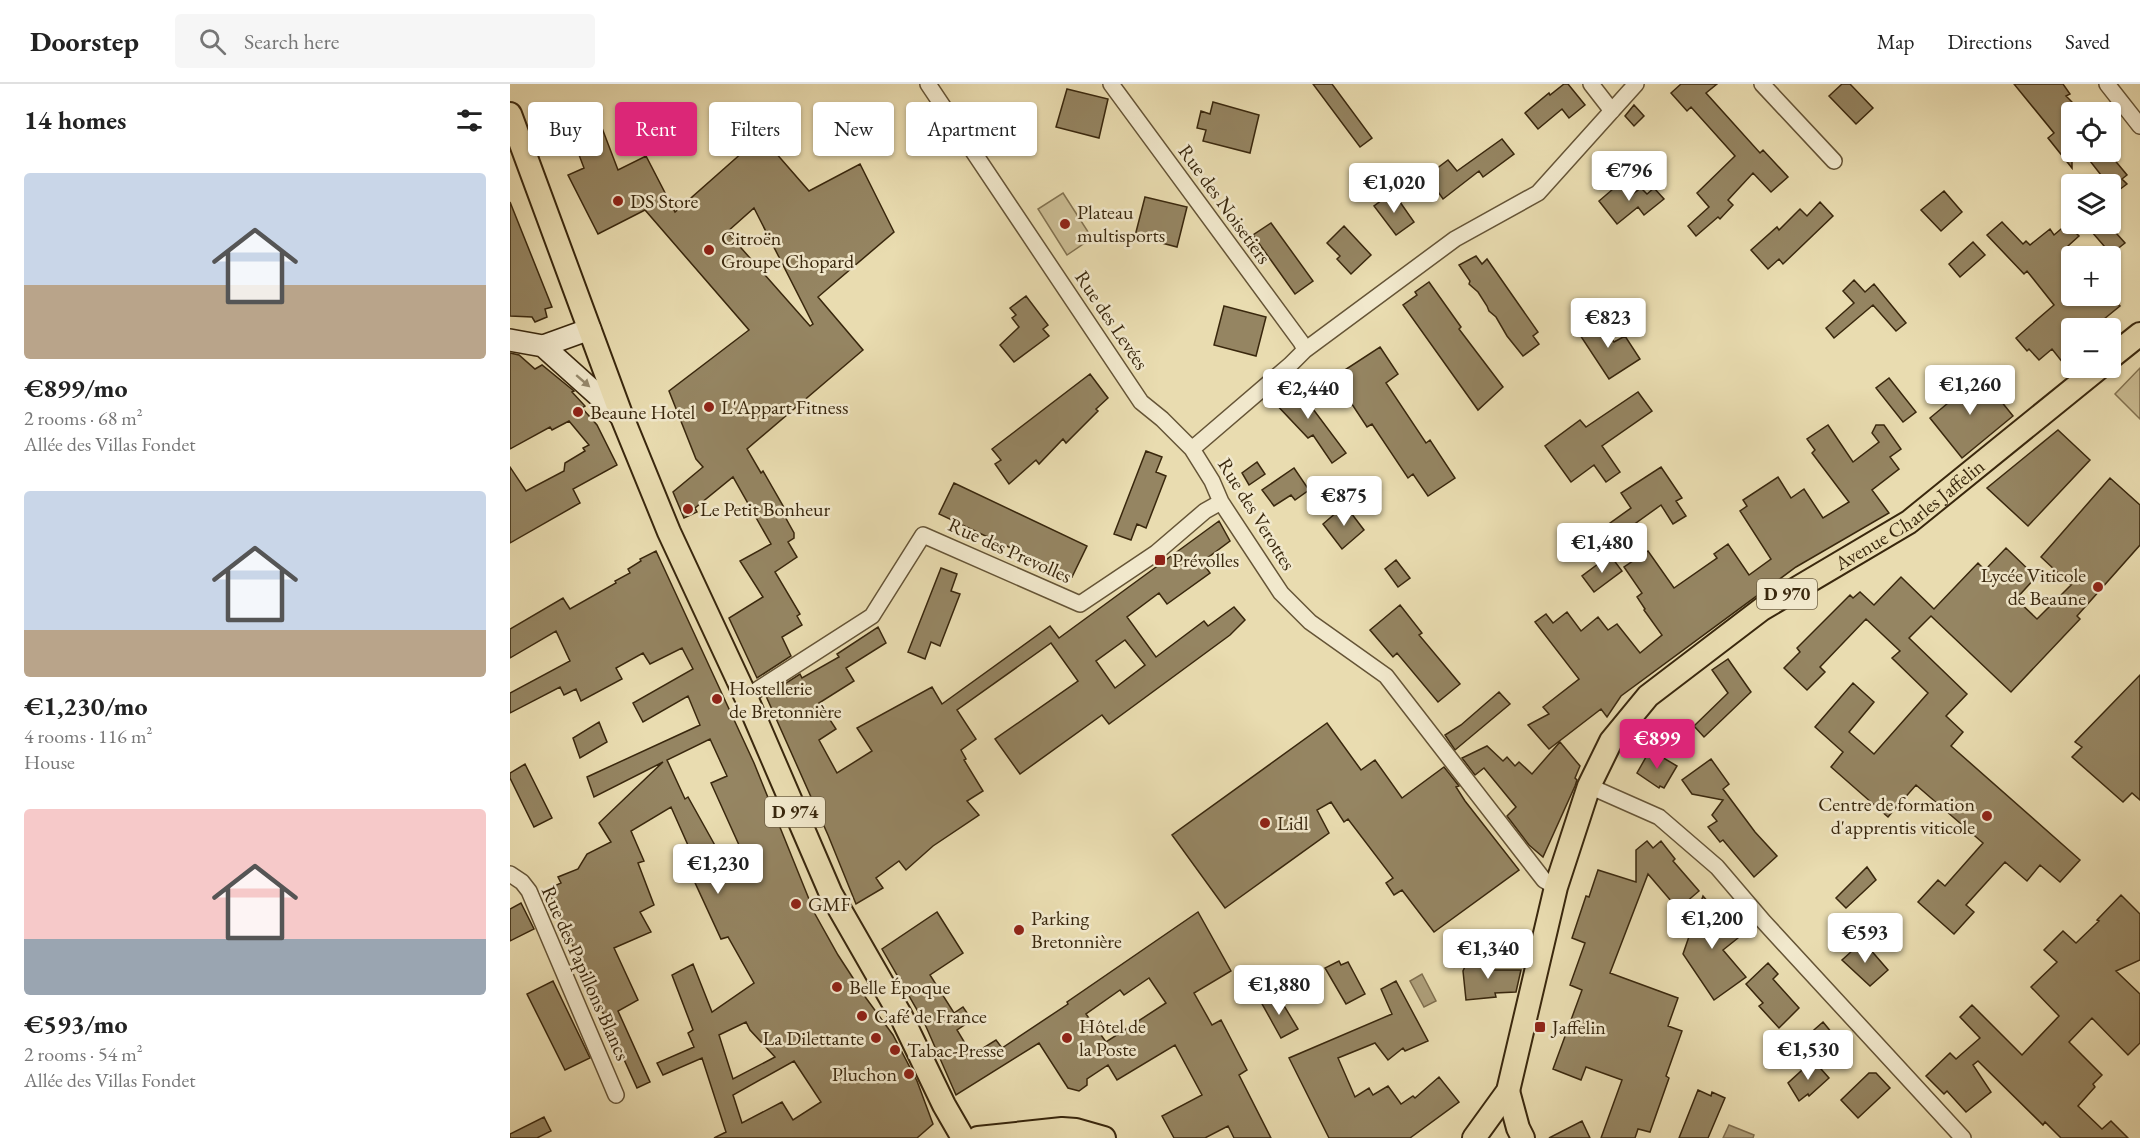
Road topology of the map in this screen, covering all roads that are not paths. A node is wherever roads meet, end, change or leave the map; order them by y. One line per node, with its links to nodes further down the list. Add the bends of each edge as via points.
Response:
1 (928, 84): 19 (street, Rue des Levées, via 1141,402)
2 (1111, 84): 16 (street, Rue des Noisetiers)
3 (1591, 84): 7 (street)
4 (1636, 84): 7 (street, Rue des Verottes)
5 (1762, 84): 10 (street)
6 (2107, 84): 9 (street)
7 (1612, 111): 16 (street, Rue des Verottes, via 1538,193 1455,239)
8 (510, 114): 11 (main road, D 974)
9 (2140, 126)
10 (1834, 161)
11 (590, 328): 14 (main road); 18 (main road, D 974)
12 (2140, 334): 15 (main road)
13 (510, 340): 14 (main road)
14 (543, 346): 18 (main road, one-way to 18)
15 (2121, 349)
16 (1305, 350): 19 (street, Rue des Verottes)
17 (2086, 378): 22 (main road, Avenue Charles Jaffelin / D 970, via 1909,522 1762,609 1648,696 1611,741)
18 (622, 417): 21 (main road, D 974, via 669,532)
19 (1192, 449): 20 (street, Rue des Verottes)
20 (1221, 502): 21 (street, Rue des Prevolles, via 1156,553 1080,604 923,535 872,616); 24 (street, Rue des Verottes, via 1281,593 1310,622 1386,676 1544,880)
21 (746, 698): 27 (main road, D 974, via 831,894 901,1016)
22 (1589, 786): 24 (main road, Avenue Charles Jaffelin / D 970); 32 (street, via 1659,817 1717,867)
23 (510, 874): 26 (street, Rue des Papillons Blancs, via 529,891)
24 (1556, 887): 25 (main road, Avenue Charles Jaffelin / D 970)
25 (1508, 1091): 30 (main road); 31 (main road)
26 (616, 1095)
27 (963, 1138)
28 (978, 1138): 29 (main road, via 1062,1129)
29 (1104, 1138)
30 (1474, 1138)
31 (1523, 1138)
32 (1963, 1138)

